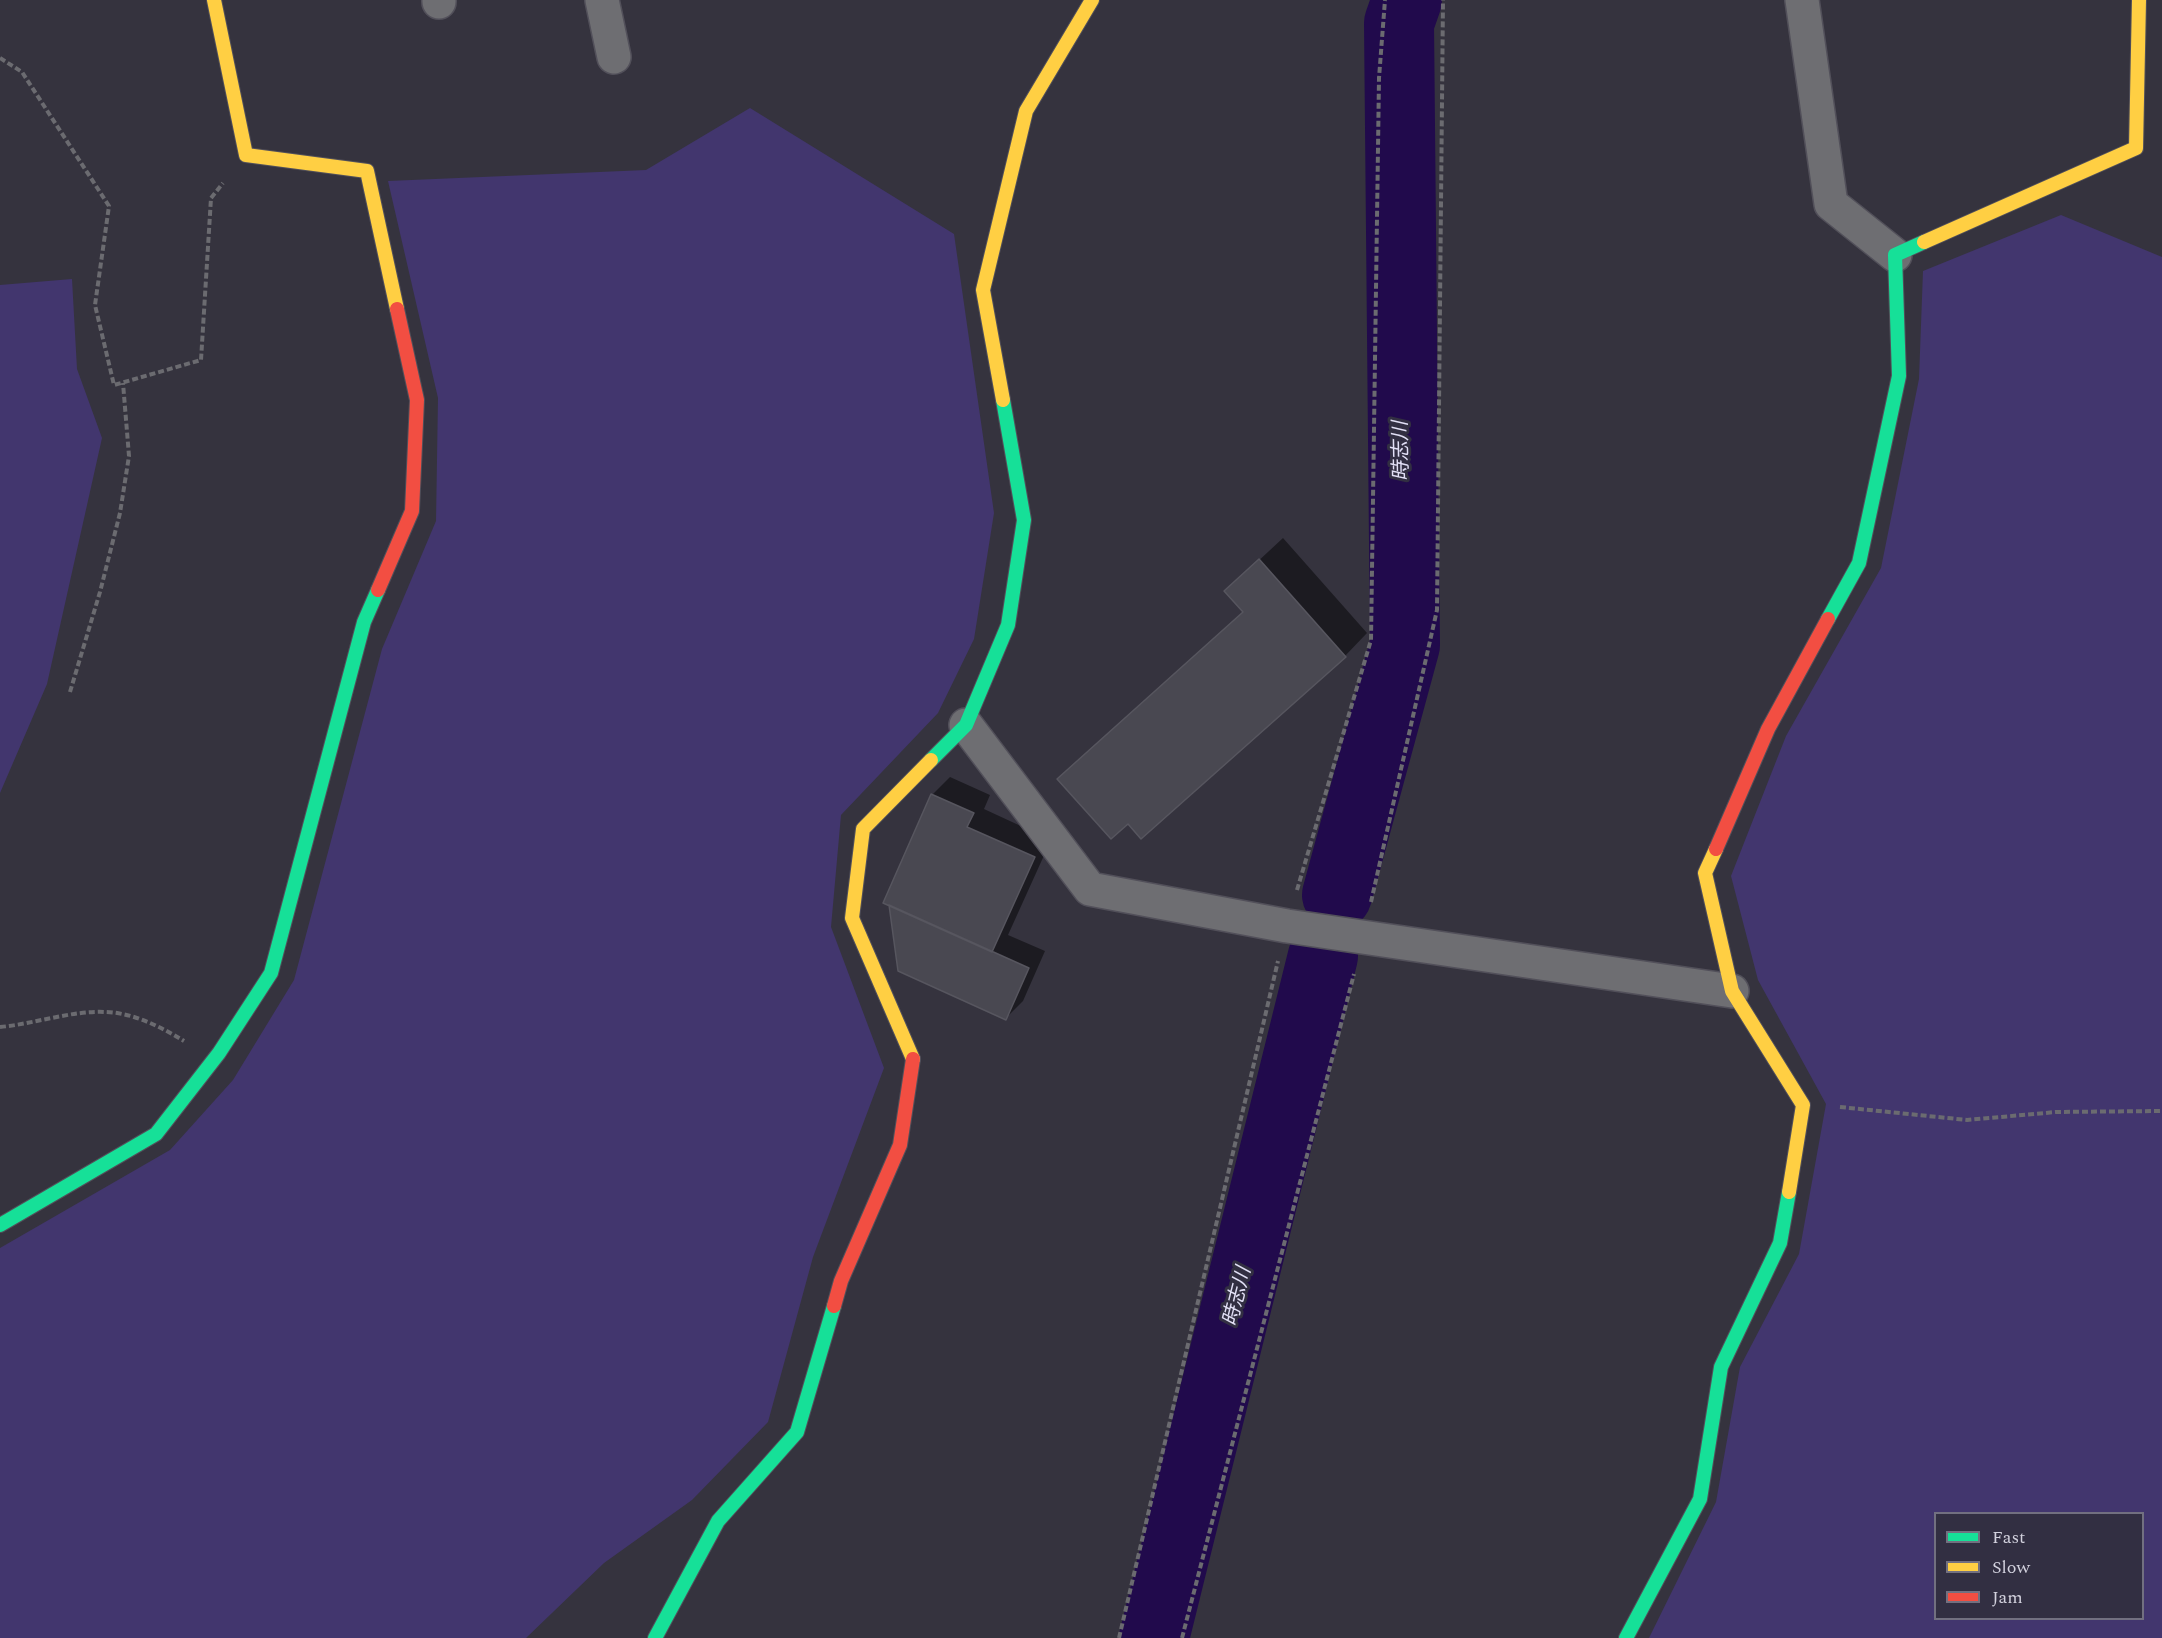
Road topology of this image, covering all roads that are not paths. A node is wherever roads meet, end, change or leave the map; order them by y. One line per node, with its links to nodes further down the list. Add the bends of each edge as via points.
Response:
1 (214, 0): 10 (street, via 246,155 367,171 417,400 412,511 364,622 271,973 214,1059 156,1134)
2 (602, 0): 6 (street)
3 (1092, 0): 8 (street, via 1026,111 983,290 1024,520 1008,625)
4 (1802, 0): 7 (street, via 1831,204)
5 (2139, 0): 7 (street, via 2136,148)
6 (614, 57)
7 (1895, 255): 9 (street, via 1899,376 1859,563 1768,729 1705,873)
8 (966, 725): 9 (street, via 1090,889 1287,926); 11 (street, via 863,829 852,918 914,1061 900,1145 841,1281 797,1432 718,1521)
9 (1732, 991): 12 (street, via 1803,1104 1780,1243 1721,1367 1700,1499)
10 (0, 1225)
11 (655, 1638)
12 (1626, 1638)

